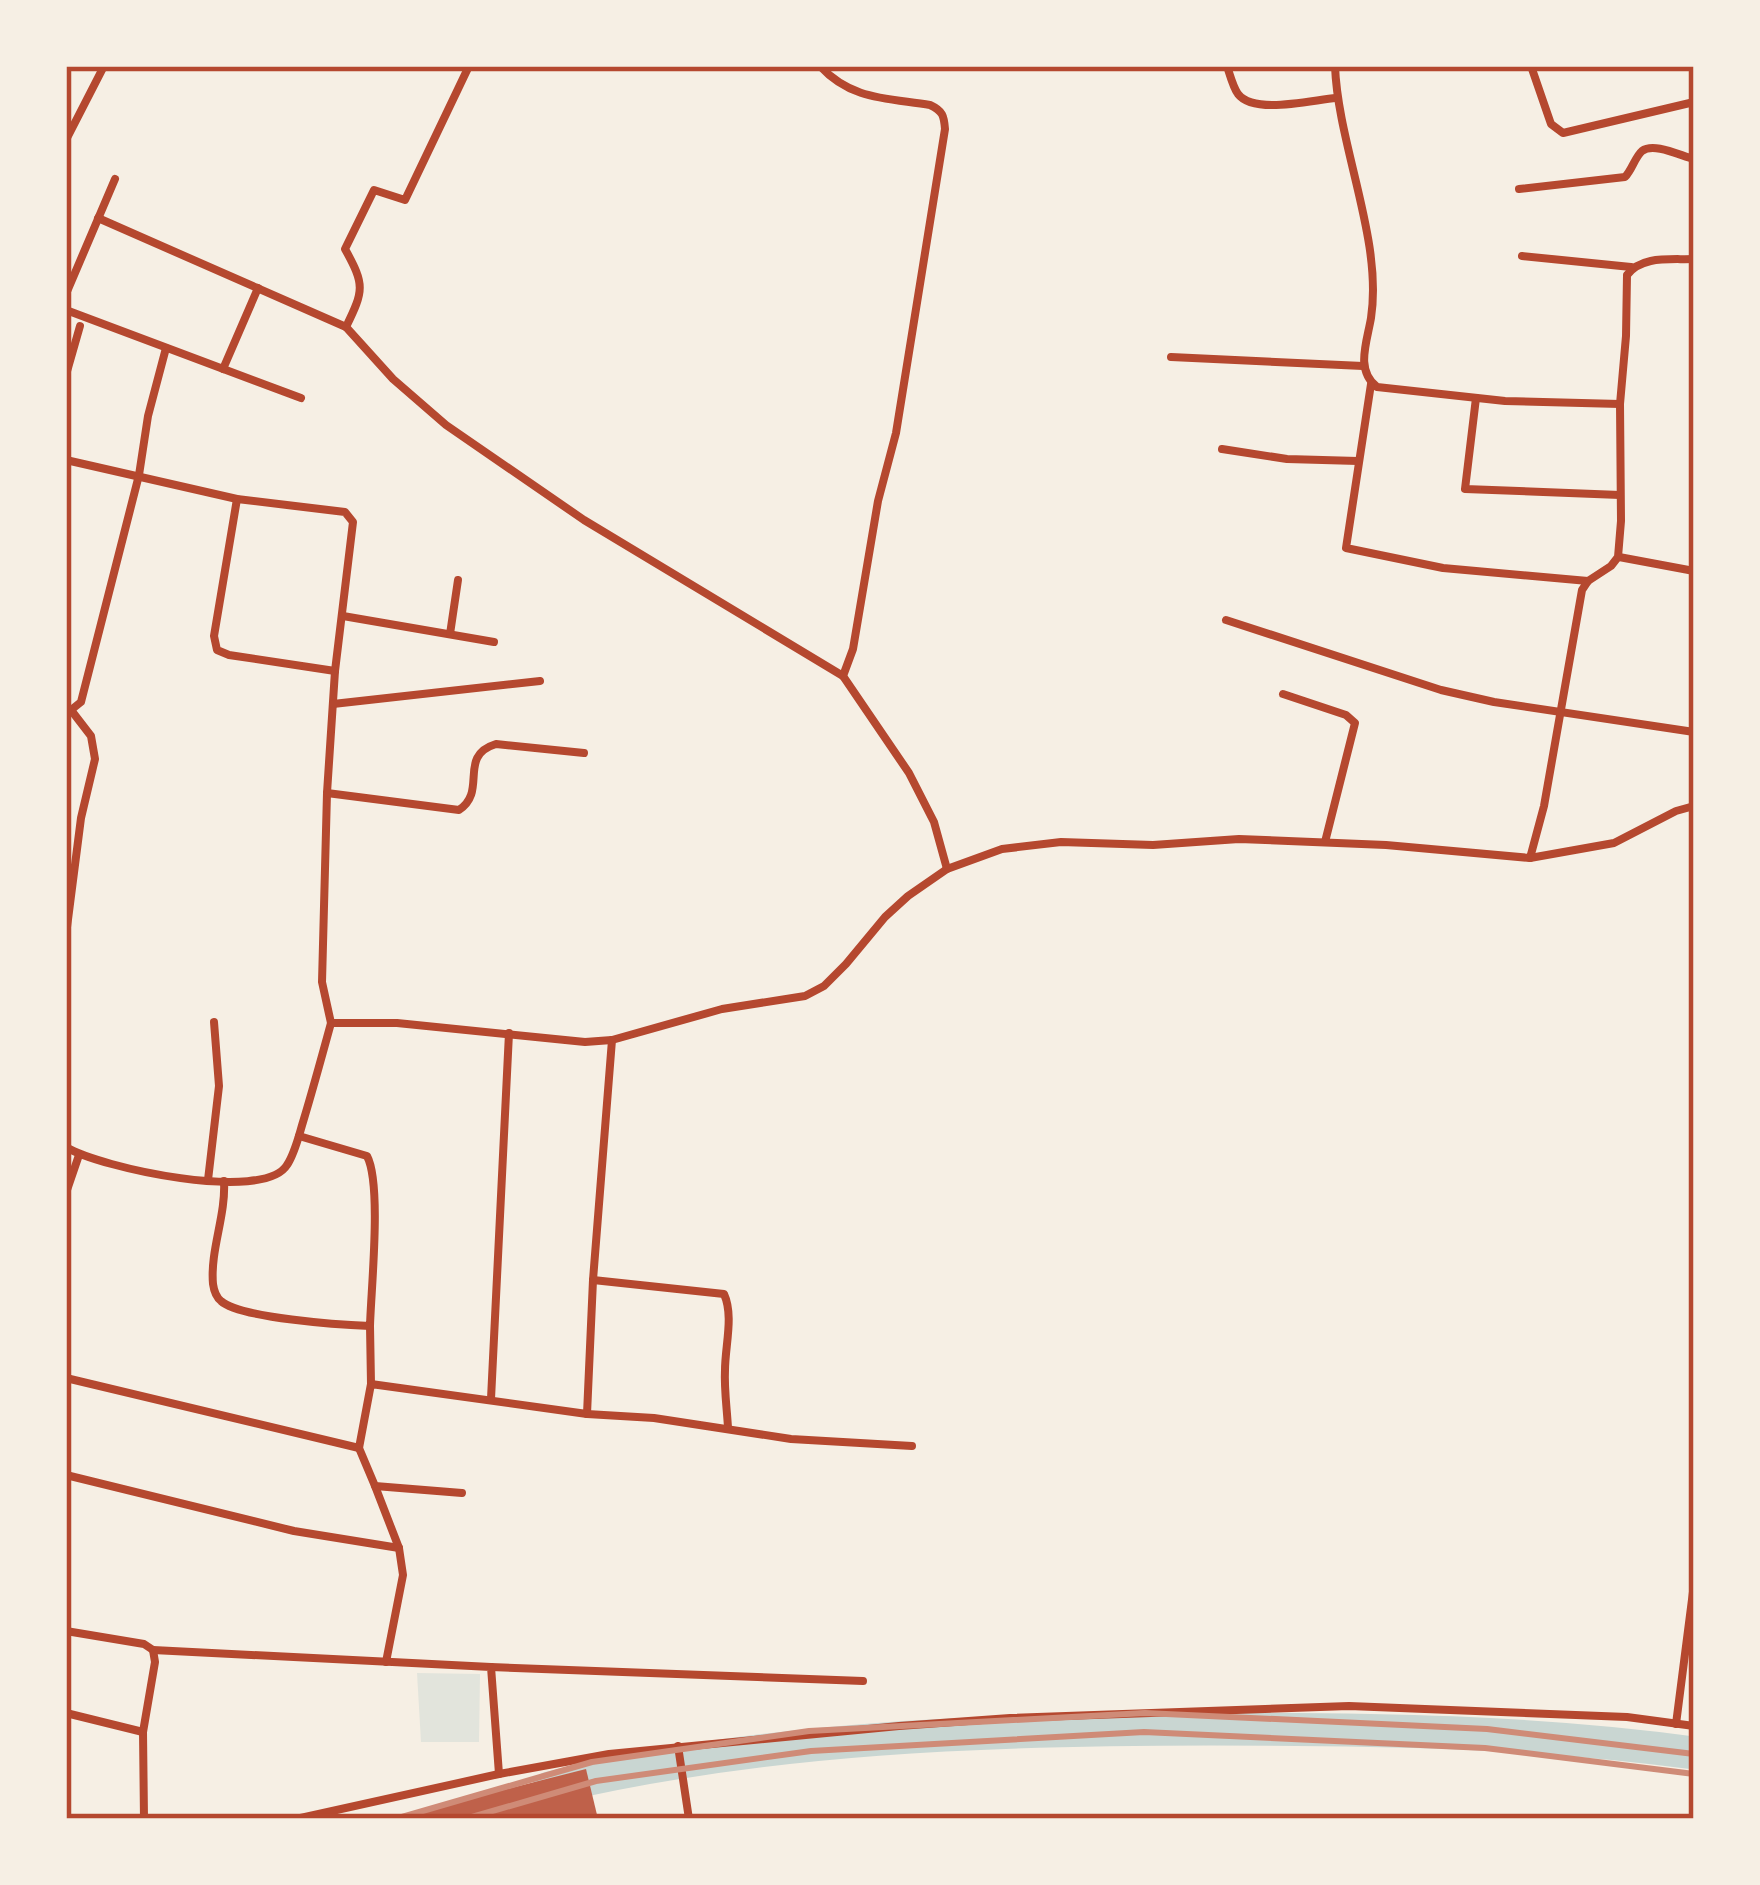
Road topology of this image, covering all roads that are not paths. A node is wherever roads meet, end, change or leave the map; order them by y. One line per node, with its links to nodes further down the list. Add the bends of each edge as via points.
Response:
1 (104, 66): 9 (street)
2 (469, 66): 21 (street, via 405,200 374,190 345,249 361,298)
3 (820, 66): 46 (street, via 852,92 940,110 945,129 896,433)
4 (1227, 66): 7 (street, via 1249,104)
5 (1335, 66): 7 (street)
6 (1531, 66): 8 (street, via 1551,124 1563,134)
7 (1336, 98): 24 (street, via 1370,255 1374,299)
8 (1694, 102)
9 (66, 140)
10 (1694, 159): 12 (street, via 1646,148 1624,177)
11 (115, 178): 13 (street)
12 (1519, 189)
13 (98, 218): 17 (street); 18 (street)
14 (1522, 256): 16 (street)
15 (1694, 259): 16 (street)
16 (1631, 267): 30 (street)
17 (258, 288): 21 (street); 25 (street)
18 (66, 294)
19 (66, 310): 22 (street)
20 (80, 326): 26 (street)
21 (346, 327): 46 (street, via 446,425 584,520)
22 (166, 348): 25 (street); 34 (street)
23 (1172, 357): 24 (street)
24 (1363, 366): 27 (street)
25 (223, 369): 28 (street)
26 (66, 375)
27 (1371, 384): 29 (street); 33 (street)
28 (301, 398)
29 (1476, 398): 30 (street); 35 (street, via 1465,489)
30 (1620, 404): 35 (street)
31 (1222, 449): 33 (street)
32 (66, 460): 34 (street)
33 (1358, 461): 40 (street, via 1346,548 1443,568)
34 (139, 476): 36 (street); 50 (street, via 81,702)
35 (1620, 495): 37 (street)
36 (237, 499): 41 (street, via 345,512 354,537); 45 (street, via 218,650)
37 (1618, 557): 38 (street); 40 (street)
38 (1694, 571)
39 (458, 580): 43 (street)
40 (1588, 581): 51 (street)
41 (343, 616): 43 (street); 45 (street)
42 (1226, 620): 51 (street, via 1441,690)
43 (450, 634): 44 (street)
44 (494, 642)
45 (335, 670): 49 (street)
46 (843, 676): 58 (street, via 909,773)
47 (540, 681): 49 (street)
48 (1283, 694): 56 (street, via 1354,724)
49 (333, 704): 54 (street)
50 (68, 710): 59 (street, via 91,736 95,759)
51 (1561, 711): 52 (street); 57 (street)
52 (1694, 732)
53 (584, 753): 54 (street, via 482,748 468,804 459,810)
54 (327, 794): 61 (street, via 322,982)
55 (1694, 806): 57 (street, via 1613,843)
56 (1325, 842): 57 (street); 58 (street, via 1028,844)
57 (1530, 858)
58 (947, 869): 63 (street, via 885,917 824,986)
59 (66, 935)
60 (214, 1022): 67 (street, via 219,1086)
61 (331, 1023): 62 (street); 64 (street)
62 (509, 1033): 63 (street); 74 (street)
63 (612, 1040): 70 (street)
64 (299, 1136): 68 (street, via 276,1176); 71 (street, via 367,1156 372,1165)
65 (66, 1147): 66 (street)
66 (80, 1155): 67 (street); 69 (street)
67 (208, 1180): 68 (street)
68 (224, 1181): 71 (street, via 213,1282 220,1301)
69 (66, 1193)
70 (593, 1280): 75 (street); 76 (street, via 724,1294)
71 (370, 1326): 73 (street)
72 (66, 1378): 78 (street)
73 (371, 1384): 74 (street); 78 (street)
74 (491, 1399): 75 (street)
75 (587, 1414): 76 (street)
76 (728, 1428): 77 (street)
77 (912, 1446)
78 (359, 1448): 80 (street)
79 (66, 1475): 82 (street, via 294,1531)
80 (375, 1486): 81 (street); 82 (street)
81 (462, 1493)
82 (400, 1548): 86 (street, via 403,1574)
83 (1694, 1584): 90 (street)
84 (66, 1631): 85 (street)
85 (153, 1650): 86 (street); 92 (street)
86 (386, 1662): 87 (street)
87 (491, 1667): 88 (street); 94 (street)
88 (863, 1681)
89 (66, 1713): 92 (street)
90 (1676, 1724): 91 (street); 93 (street, via 1349,1706 1010,1718)
91 (1694, 1726)
92 (143, 1732): 95 (street)
93 (678, 1746): 94 (street); 97 (street)
94 (499, 1774): 96 (street)
95 (144, 1819)
96 (296, 1819)
97 (689, 1819)

